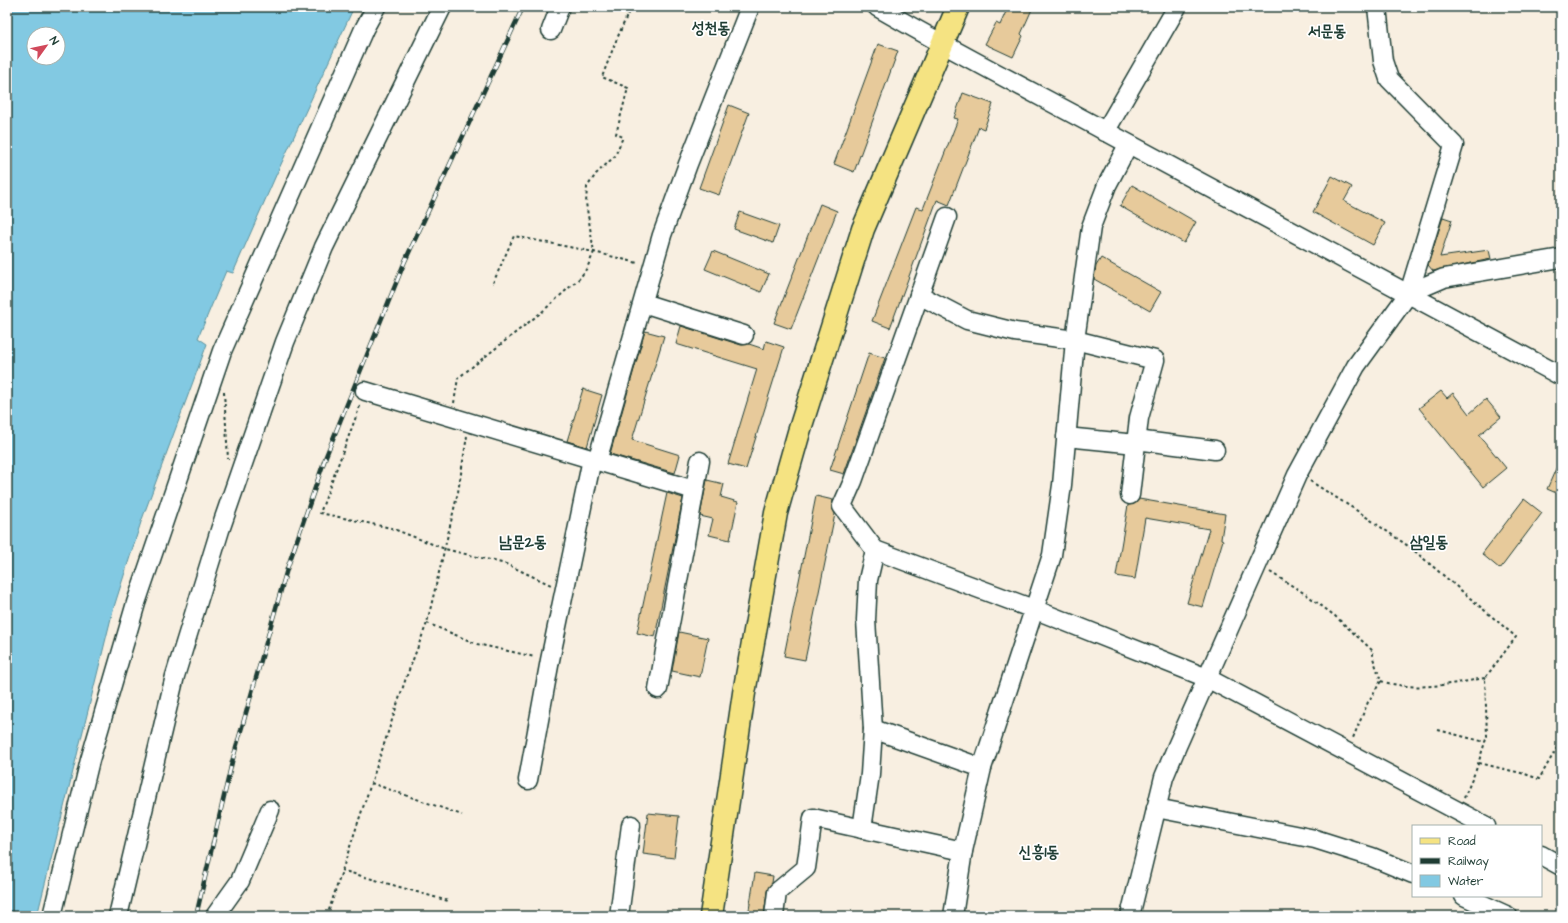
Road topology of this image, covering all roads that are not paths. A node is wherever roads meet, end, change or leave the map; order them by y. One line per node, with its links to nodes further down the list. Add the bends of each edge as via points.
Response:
1 (376, 7): 46 (street, via 222,351 136,604 90,760)
2 (442, 7): 47 (street, via 324,247 285,342 220,530 175,676)
3 (560, 7): 9 (street)
4 (750, 7): 17 (street, via 662,235)
5 (877, 7): 10 (street)
6 (958, 7): 10 (main road)
7 (1177, 7): 11 (street)
8 (1377, 7): 15 (street, via 1383,61 1389,79 1454,146)
9 (552, 30)
10 (942, 45): 11 (street); 50 (main road, via 864,229 799,432 776,513 744,693)
11 (1105, 132): 12 (street)
12 (1128, 145): 15 (street); 19 (street, via 1107,184 1091,227)
13 (947, 217): 16 (street)
14 (1561, 258): 15 (street, via 1444,278)
15 (1409, 292): 20 (street); 31 (street, via 1356,366 1297,475)
16 (919, 295): 19 (street, via 967,320 1014,332); 29 (street, via 842,506)
17 (643, 303): 18 (street); 25 (street)
18 (744, 335)
19 (1074, 340): 22 (street); 23 (street, via 1155,360 1139,418)
20 (1561, 376)
21 (365, 391): 25 (street)
22 (1066, 437): 23 (street); 30 (street, via 1052,556)
23 (1136, 442): 24 (street); 28 (street)
24 (1215, 450)
25 (595, 460): 27 (street); 35 (street, via 550,660)
26 (700, 461): 27 (street)
27 (694, 490): 32 (street)
28 (1130, 495)
29 (875, 550): 30 (street); 33 (street, via 868,580 866,620)
30 (1036, 610): 31 (street); 34 (street)
31 (1207, 678): 36 (street, via 1164,777); 39 (street)
32 (658, 689)
33 (873, 729): 34 (street); 40 (street)
34 (982, 768): 41 (street)
35 (528, 780)
36 (1156, 808): 44 (street, via 1315,839 1372,857); 53 (street)
37 (270, 810): 48 (street, via 240,881)
38 (631, 825): 49 (street)
39 (1484, 825)
40 (862, 829): 41 (street); 51 (street, via 813,818 806,868 777,892)
41 (963, 851): 52 (street)
42 (1542, 856): 43 (street)
43 (1561, 866)
44 (1412, 874)
45 (1466, 897): 54 (street)
46 (52, 916)
47 (118, 916)
48 (215, 916)
49 (619, 916)
50 (711, 916)
51 (774, 916)
52 (953, 916)
53 (1130, 916)
54 (1508, 916)

